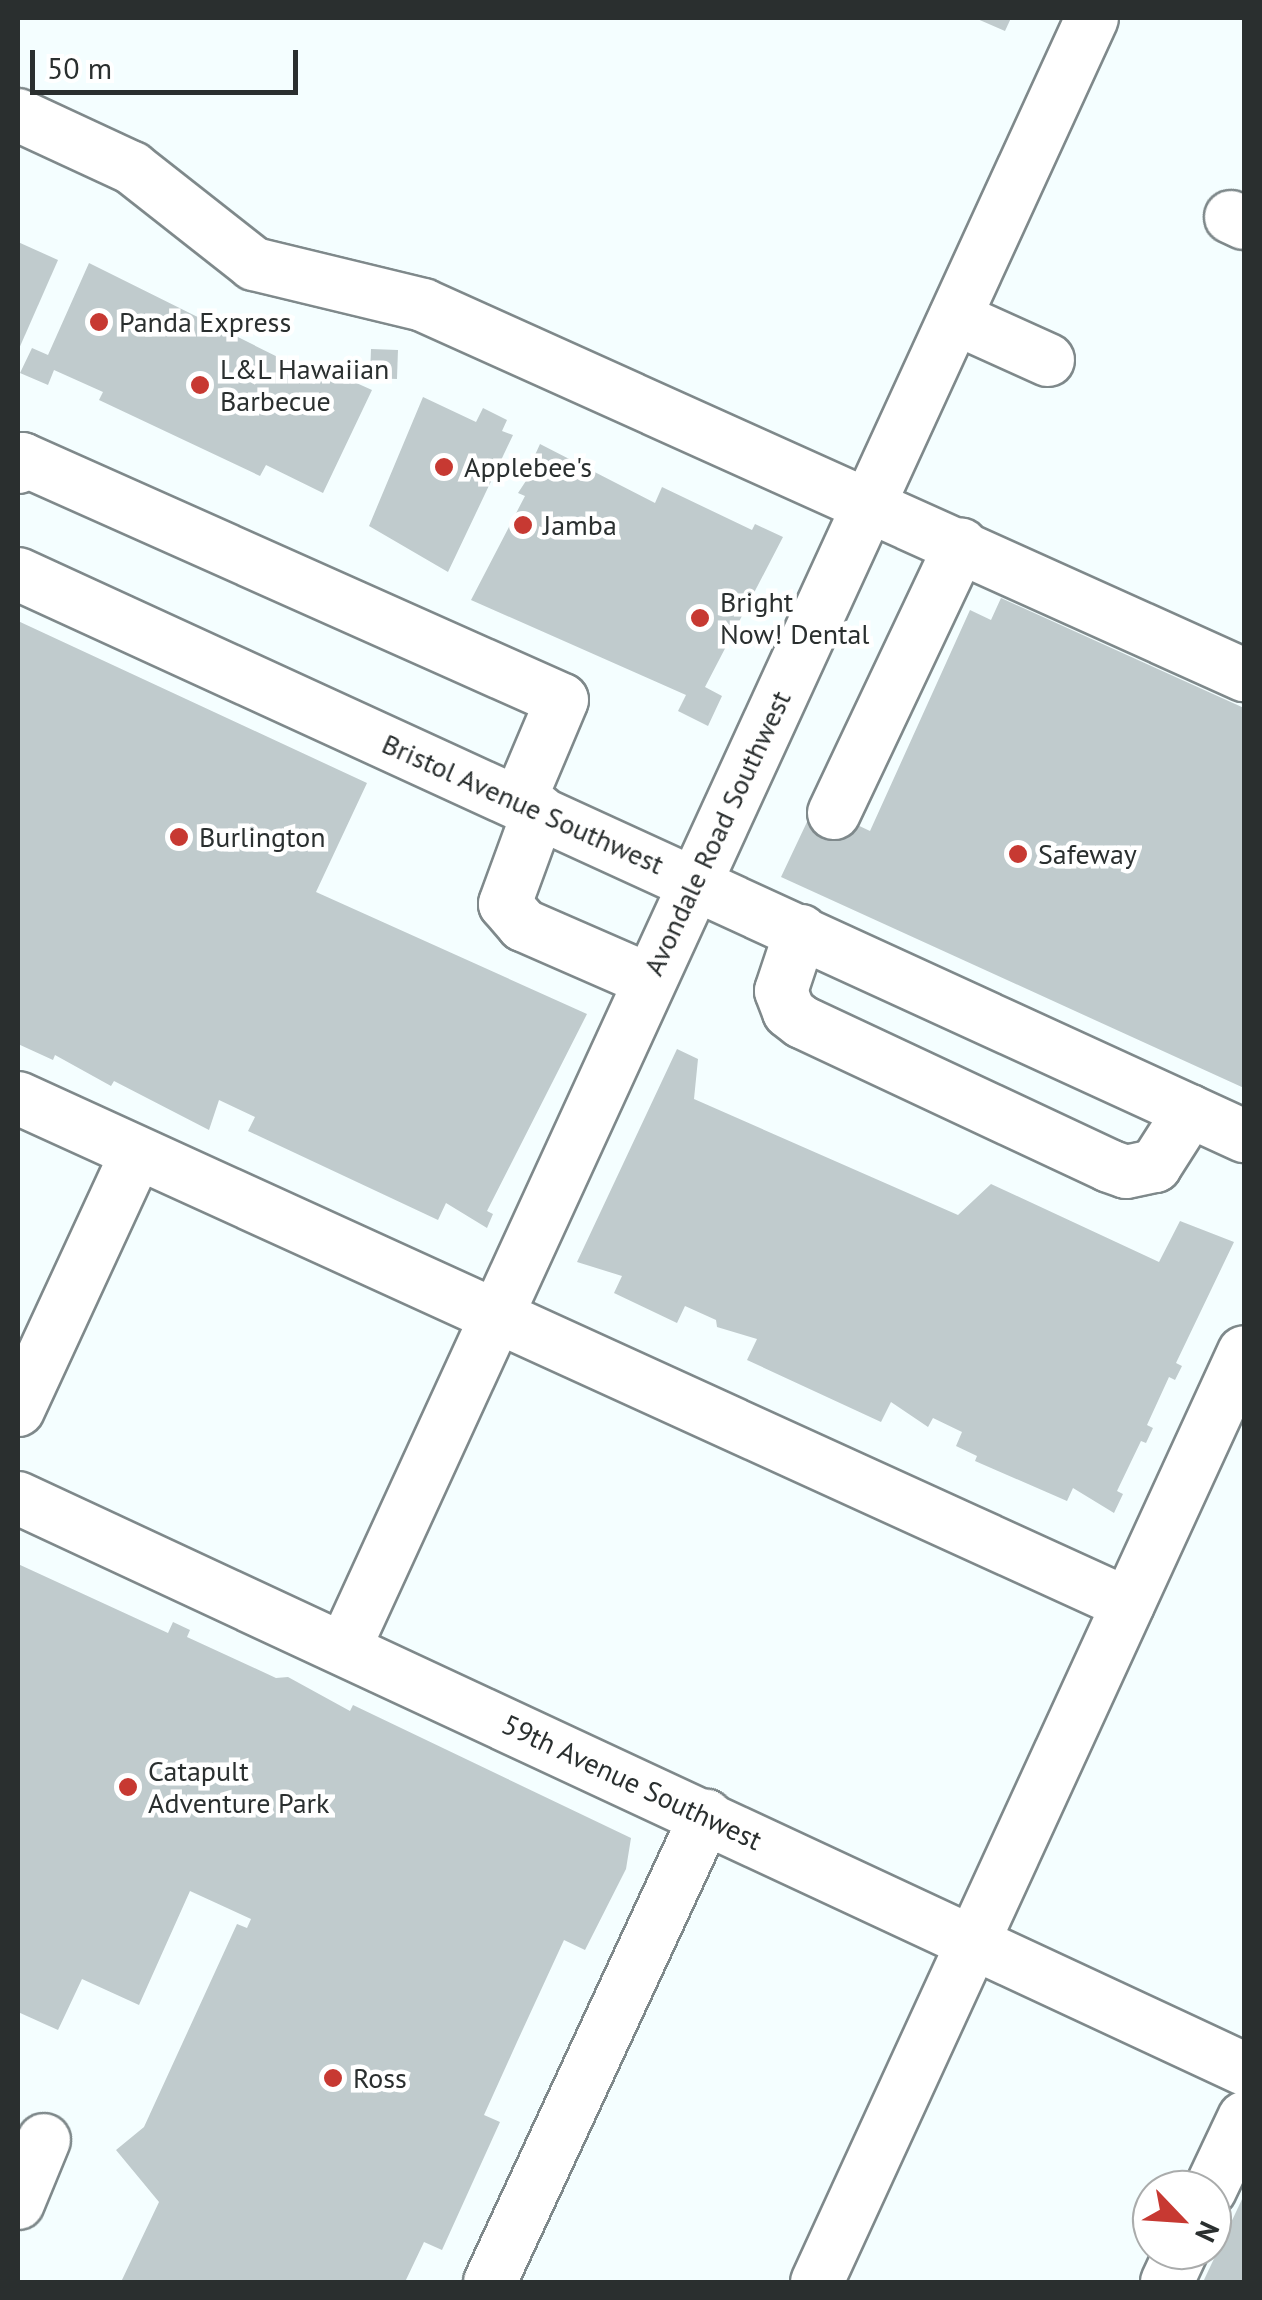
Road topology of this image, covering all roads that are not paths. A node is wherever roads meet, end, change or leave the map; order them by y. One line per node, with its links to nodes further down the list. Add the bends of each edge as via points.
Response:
1 (1092, 18): 3 (street, Avondale Road Southwest)
2 (18, 116): 6 (street, via 132,168 254,264 422,305)
3 (955, 318): 4 (street); 6 (street, Avondale Road Southwest)
4 (1048, 360)
5 (18, 467): 10 (street, via 22,459 562,700)
6 (868, 509): 7 (street); 12 (street, Avondale Road Southwest)
7 (961, 544): 9 (street); 11 (street)
8 (18, 574): 10 (street, Bristol Avenue Southwest)
9 (1244, 675)
10 (529, 807): 12 (street, Bristol Avenue Southwest); 14 (street, via 505,904 524,925)
11 (834, 814)
12 (694, 882): 13 (street, Bristol Avenue Southwest); 14 (street, Avondale Road Southwest)
13 (800, 931): 16 (street, Bristol Avenue Southwest); 16 (street, via 781,991 789,1012 1091,1158 1144,1172 1164,1157)
14 (649, 980): 19 (street, Avondale Road Southwest)
15 (18, 1098): 18 (street)
16 (1190, 1111): 17 (street, Bristol Avenue Southwest)
17 (1244, 1136)
18 (137, 1154): 19 (street); 21 (street)
19 (494, 1318): 23 (street); 24 (street, Avondale Road Southwest)
20 (1244, 1352): 23 (street)
21 (18, 1410)
22 (18, 1498): 24 (street, 59th Avenue Southwest)
23 (1128, 1604): 26 (street)
24 (344, 1649): 25 (street, 59th Avenue Southwest)
25 (706, 1816): 26 (street, 59th Avenue Southwest); 32 (street)
26 (974, 1942): 27 (street, 59th Avenue Southwest); 33 (street)
27 (1244, 2069)
28 (1244, 2118): 30 (street)
29 (44, 2140): 31 (street)
30 (1219, 2170)
31 (18, 2202)
32 (490, 2282)
33 (816, 2282)

